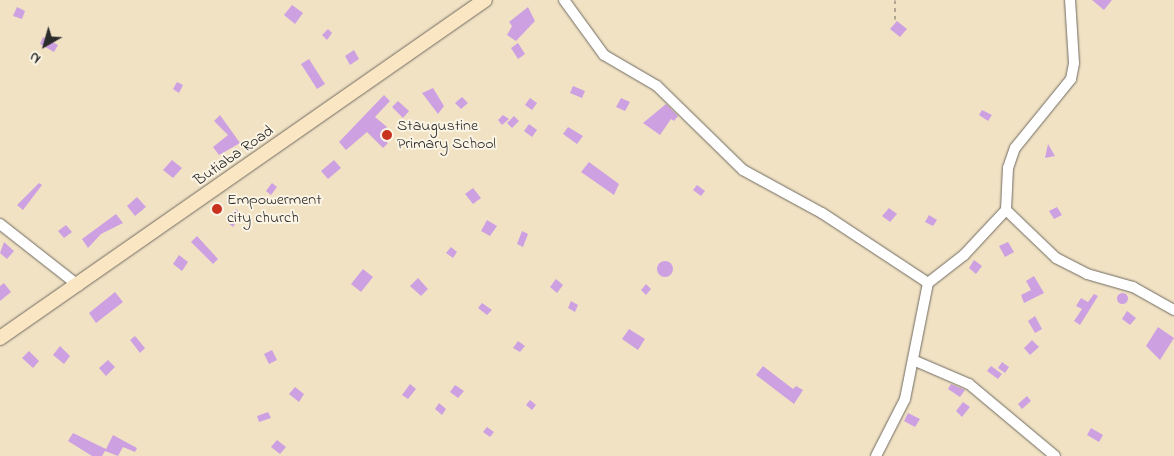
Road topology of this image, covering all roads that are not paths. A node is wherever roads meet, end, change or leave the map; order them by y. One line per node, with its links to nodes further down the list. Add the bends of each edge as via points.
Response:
1 (485, 0): 7 (main road, Butiaba Road)
2 (564, 0): 6 (street, via 601,51 657,86 743,170 822,213)
3 (1070, 0): 4 (street, via 1074,71 1015,148 1008,168)
4 (1006, 210): 6 (street, via 964,255); 8 (street, via 1056,258 1087,274 1133,286)
5 (0, 224): 7 (street)
6 (928, 283): 10 (street)
7 (80, 286): 9 (main road, Butiaba Road)
8 (1174, 310)
9 (0, 338)
10 (913, 360): 11 (street, via 895,424); 12 (street, via 969,384)
11 (876, 456)
12 (1055, 456)

